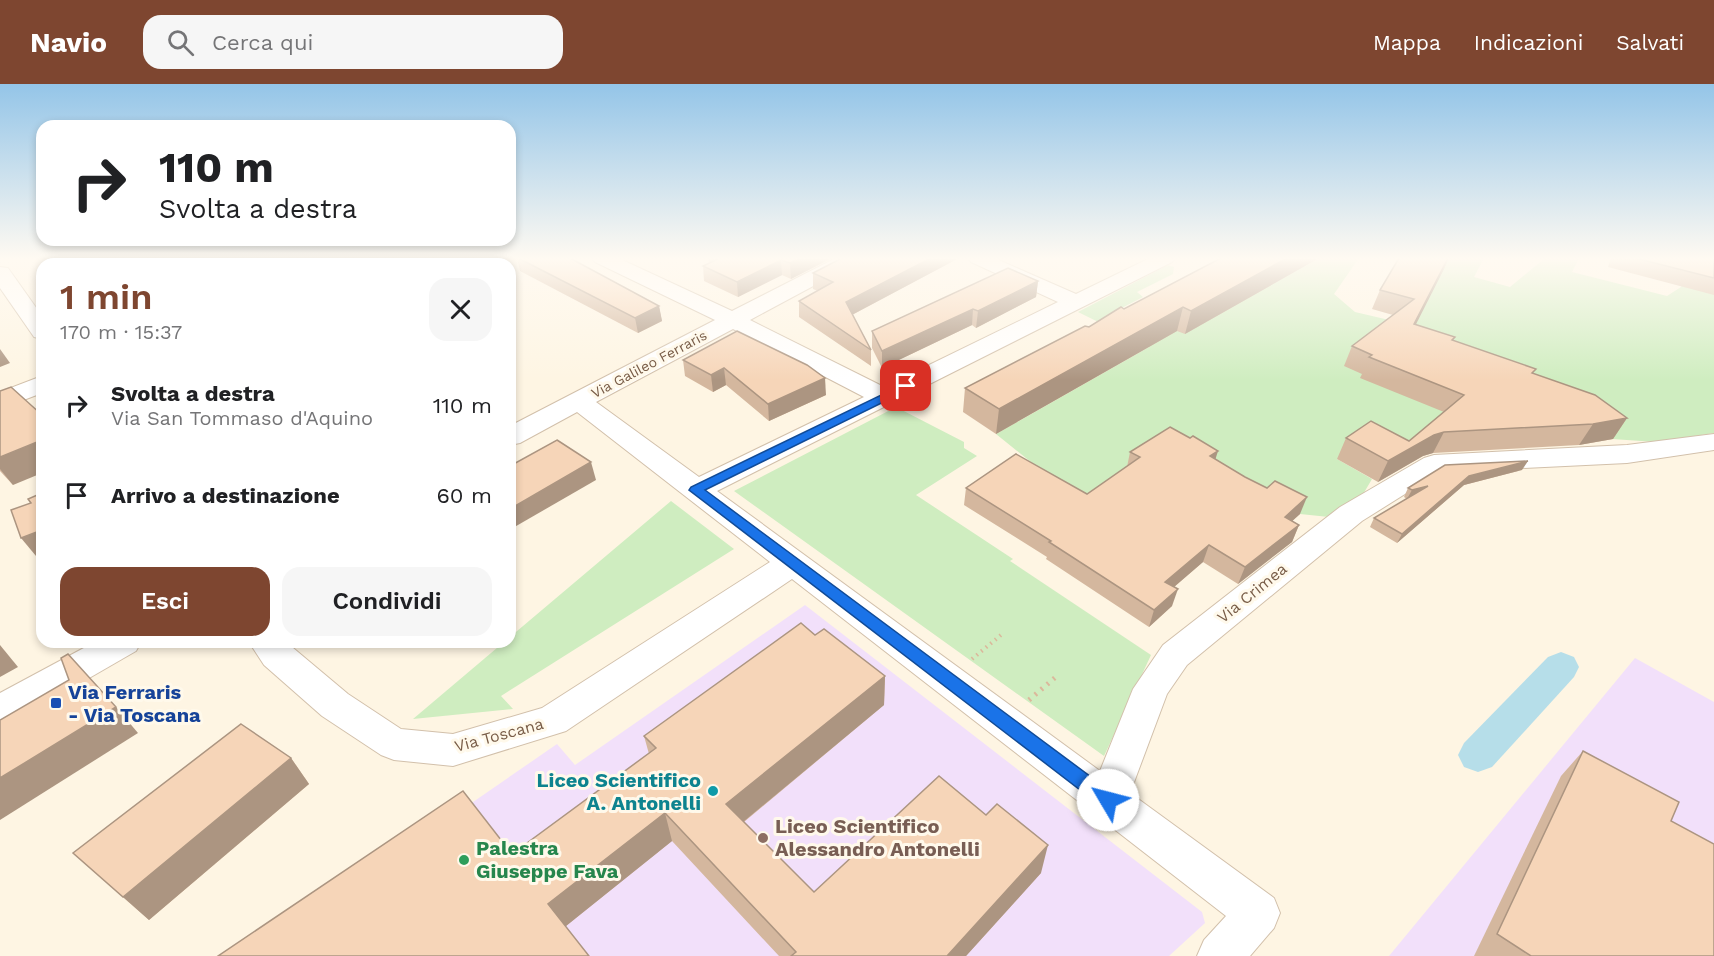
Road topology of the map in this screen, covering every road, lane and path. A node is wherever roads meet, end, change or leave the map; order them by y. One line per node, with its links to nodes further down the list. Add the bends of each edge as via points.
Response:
1 (18, 299): 8 (street)
2 (687, 299): 7 (street)
3 (773, 299): 7 (street, Via Galileo Ferraris)
4 (1069, 299): 6 (street)
5 (1083, 299): 6 (street)
6 (1076, 302): 10 (street)
7 (732, 320): 10 (street); 12 (street, Via Galileo Ferraris)
8 (36, 324)
9 (36, 386): 11 (street)
10 (884, 397): 15 (street)
11 (0, 401)
12 (578, 401): 13 (street, Via Galileo Ferraris); 15 (street)
13 (516, 434)
14 (1714, 442): 24 (street, Via Crimea, via 1627,454 1434,464 1351,514 1175,655 1151,689)
15 (696, 490): 16 (street)
16 (793, 563): 19 (street, Via Toscana, via 553,720 453,750 394,744 335,705); 24 (street)
17 (1001, 635): 20 (path)
18 (113, 648): 23 (street)
19 (271, 648)
20 (967, 663)
21 (1058, 675): 22 (path)
22 (1025, 704)
23 (0, 711)
24 (1108, 800): 25 (street, via 1258,914)
25 (1220, 956)

